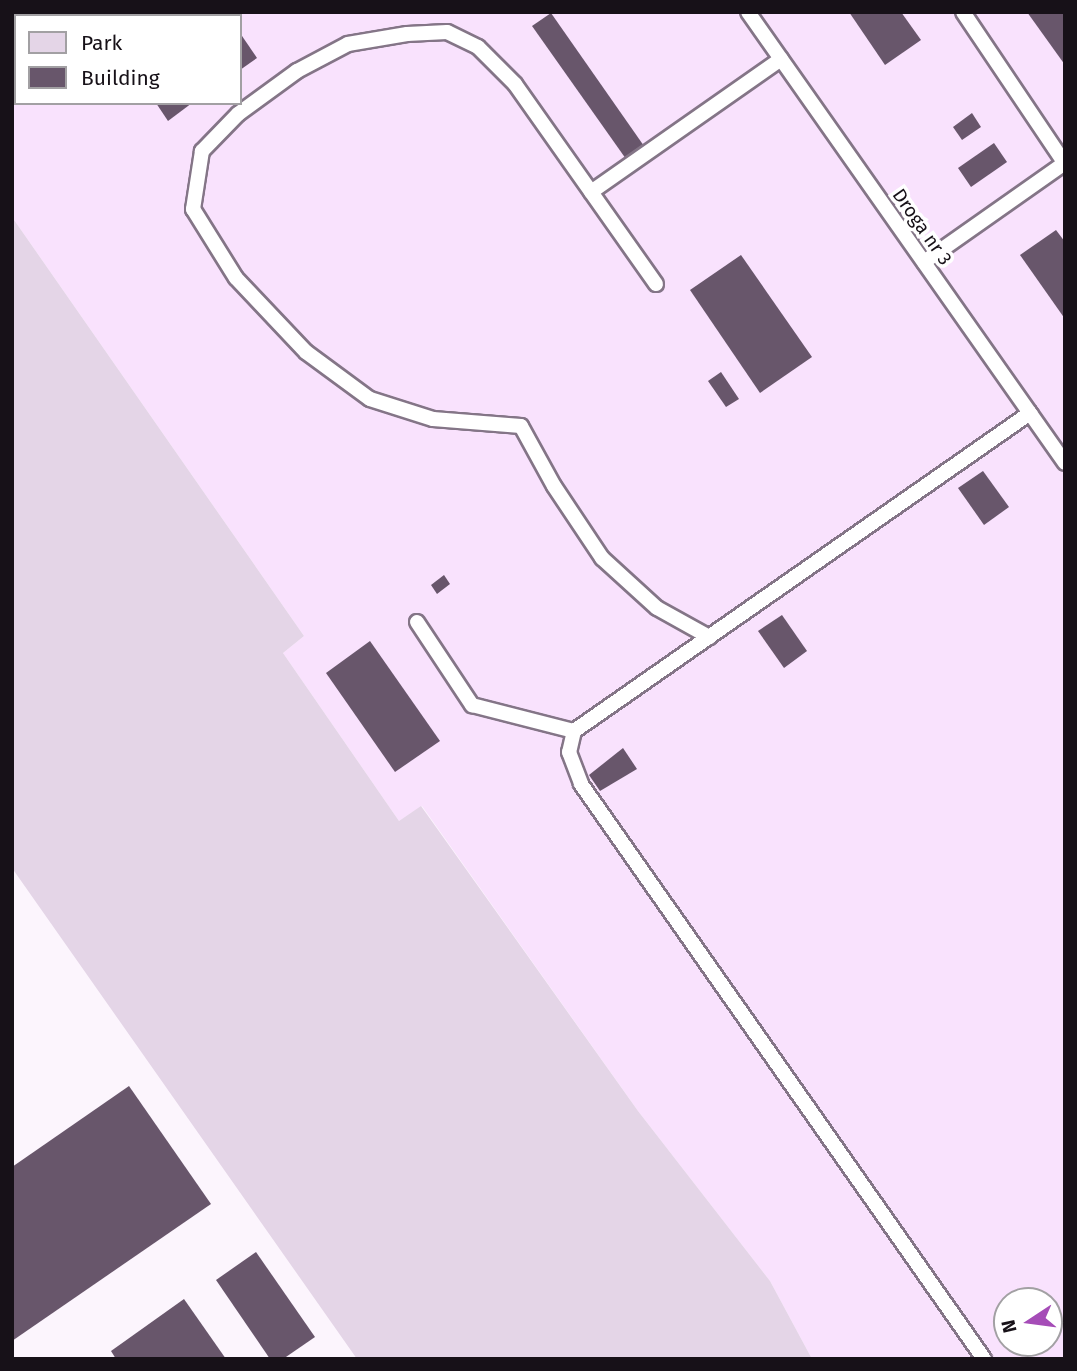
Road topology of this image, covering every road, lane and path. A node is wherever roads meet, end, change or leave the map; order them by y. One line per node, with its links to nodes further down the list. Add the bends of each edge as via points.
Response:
1 (748, 12): 3 (lane, Droga nr 3)
2 (963, 12): 4 (lane)
3 (781, 59): 5 (lane); 6 (lane, Droga nr 3)
4 (1065, 163): 6 (lane)
5 (591, 192): 7 (lane); 11 (lane, via 506,75 478,47 447,32 434,32 348,44 297,71 238,114 202,151 193,209 236,278 306,352 370,399 433,419 521,426 602,558 657,608)
6 (924, 262): 8 (lane, Droga nr 3)
7 (656, 284)
8 (1030, 413): 9 (lane, Droga nr 3); 11 (lane)
9 (1065, 463)
10 (417, 622): 12 (lane, via 472,705)
11 (709, 637): 12 (lane)
12 (574, 732): 13 (lane, via 569,752 581,784)
13 (984, 1359)

